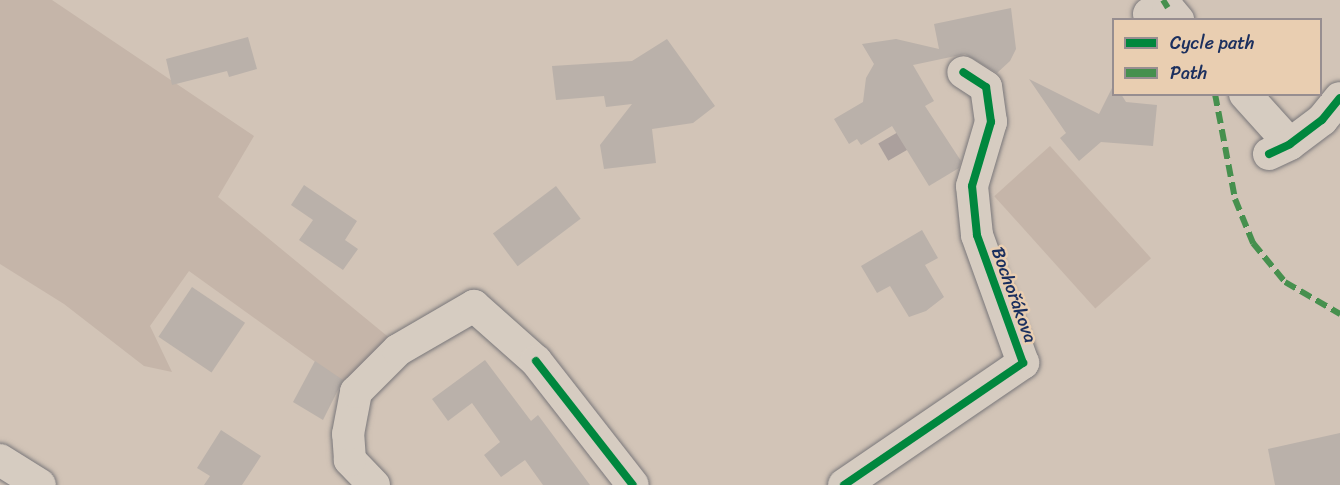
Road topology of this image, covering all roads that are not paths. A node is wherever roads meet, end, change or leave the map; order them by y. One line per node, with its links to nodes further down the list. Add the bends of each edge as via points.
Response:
1 (963, 72): 8 (street, Bochořákova, via 986,87 991,122 972,186 977,235 1023,363)
2 (1246, 96): 3 (street, via 1279,149 1322,120)
3 (1340, 98)
4 (0, 460): 6 (street)
5 (358, 481): 7 (street, via 350,460 348,434 356,392 398,350 474,306 536,361)
6 (40, 485)
7 (633, 485)
8 (844, 485)

